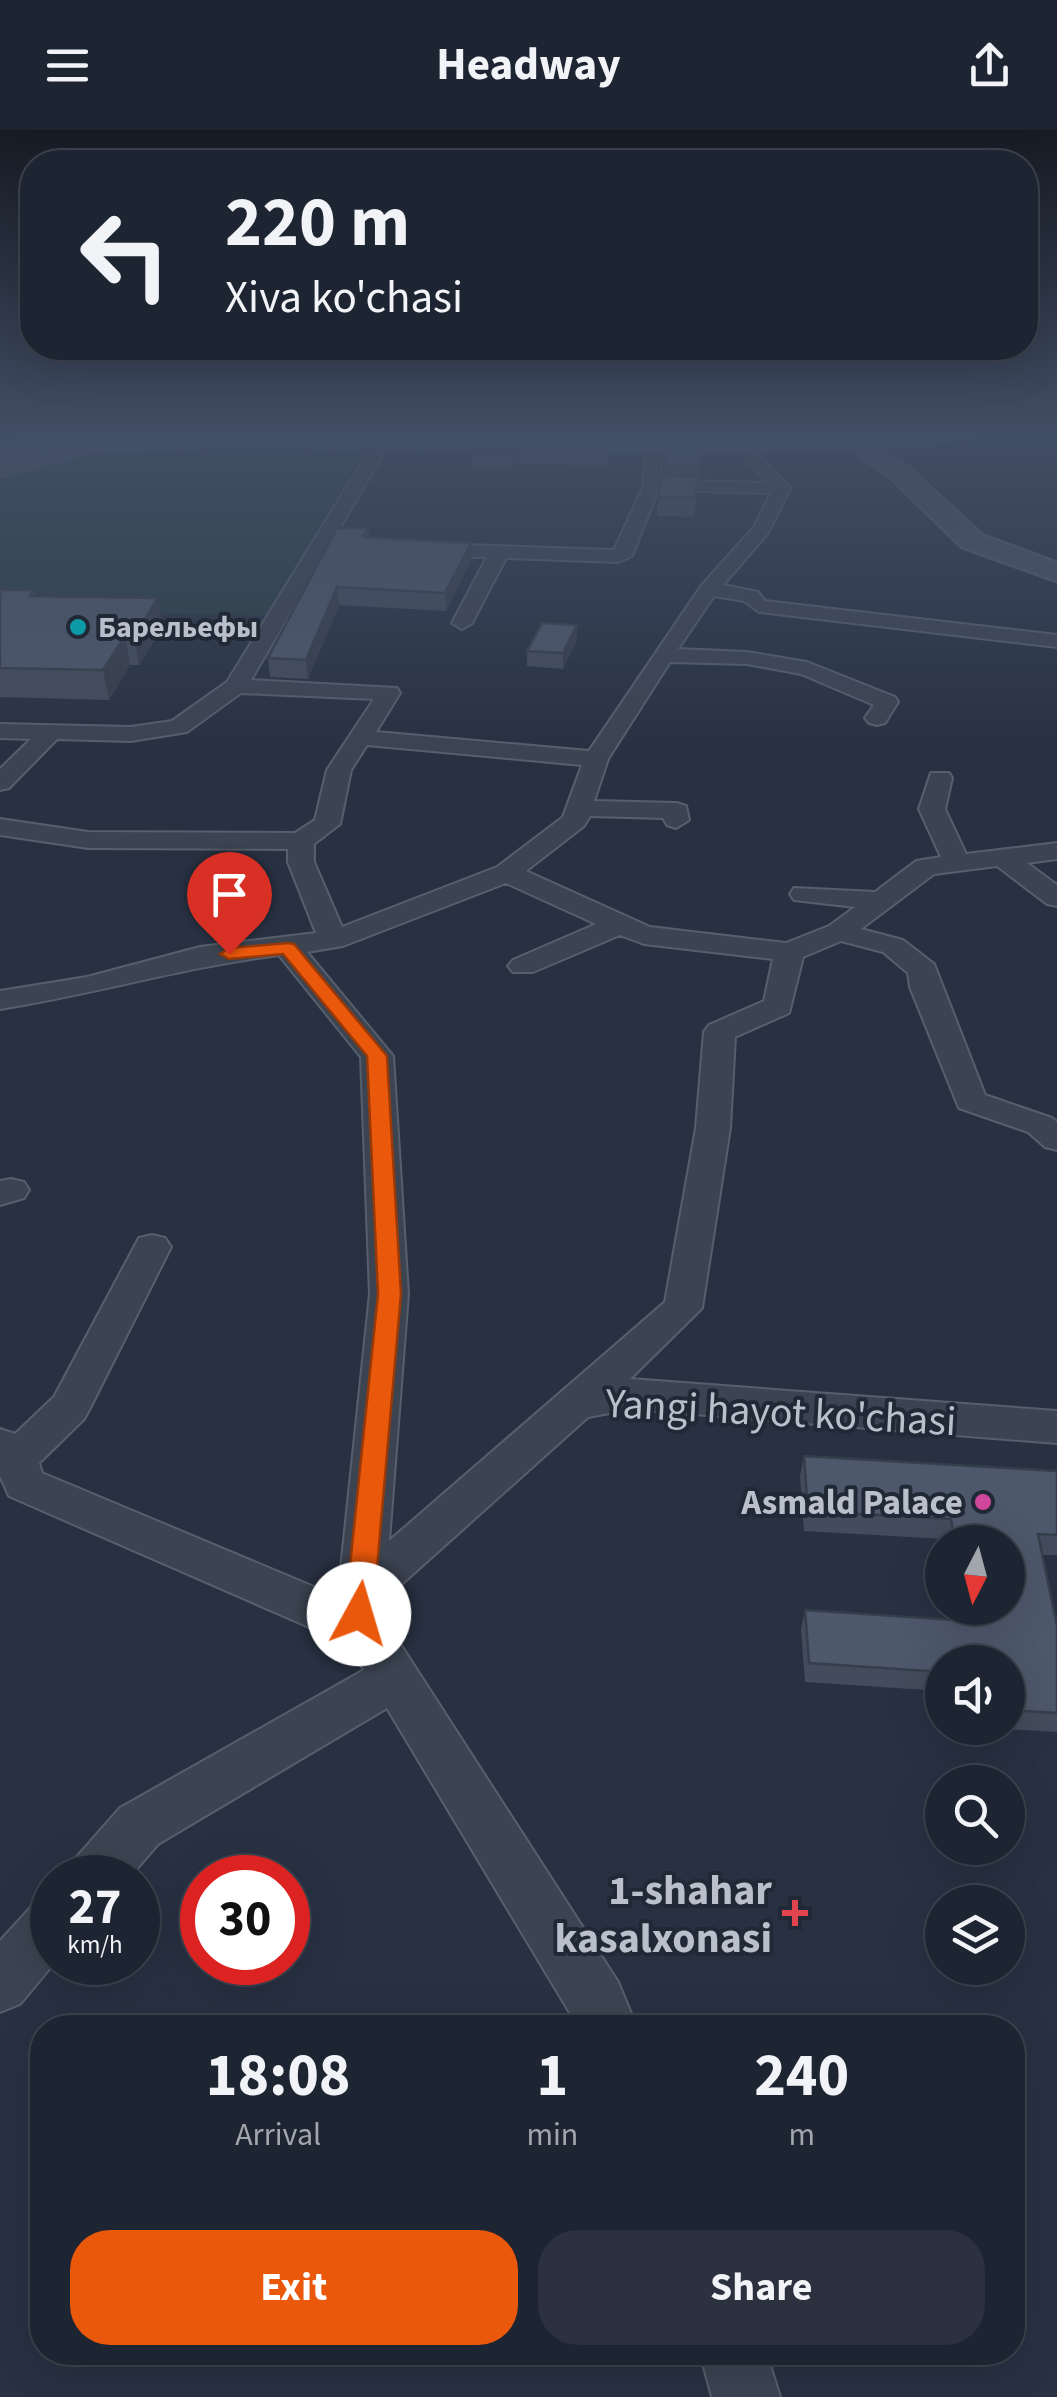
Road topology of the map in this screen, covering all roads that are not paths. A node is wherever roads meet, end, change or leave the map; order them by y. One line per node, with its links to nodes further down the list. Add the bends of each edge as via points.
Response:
1 (327, 540): 14 (street)
2 (630, 540): 6 (street, via 618,556)
3 (752, 540): 8 (street)
4 (972, 540): 7 (street)
5 (430, 550): 6 (street)
6 (500, 553): 9 (street)
7 (1057, 573)
8 (709, 589): 10 (street, via 751,596 759,606); 11 (street)
9 (462, 623)
10 (1052, 646)
11 (666, 656): 13 (street, via 747,658); 19 (street)
12 (875, 674): 13 (street)
13 (849, 685): 15 (street, via 887,702)
14 (236, 686): 17 (street, via 179,727); 18 (street, via 389,694)
15 (877, 718)
16 (0, 731): 17 (street)
17 (50, 733): 21 (street)
18 (357, 737): 19 (street); 25 (street, via 339,770 327,824)
19 (596, 759): 22 (street)
20 (940, 778): 28 (street, via 932,809)
21 (0, 782)
22 (580, 808): 23 (street, via 677,811); 29 (street, via 576,821)
23 (676, 820)
24 (0, 827): 25 (street, via 88,840)
25 (301, 841): 35 (street, via 301,862)
26 (1057, 850): 27 (street)
27 (1002, 858): 28 (street); 31 (street)
28 (956, 863): 32 (street, via 926,867)
29 (507, 873): 33 (street); 35 (street)
30 (804, 894): 32 (street)
31 (1057, 898)
32 (881, 900): 34 (street)
33 (620, 924): 37 (street, via 644,935); 38 (street)
34 (839, 932): 37 (street); 40 (street, via 893,946 923,970 970,1101 1040,1125)
35 (333, 940): 36 (street)
36 (288, 948): 39 (street, via 200,956 89,986); 45 (street, via 377,1056 389,1294)
37 (788, 952): 42 (street, via 778,1006 720,1032 713,1128 683,1308)
38 (523, 966)
39 (0, 1000)
40 (1057, 1140)
41 (152, 1247): 44 (street, via 69,1408)
42 (576, 1404): 43 (street, Yangi hayot ko'chasi, via 630,1394); 45 (street, Yangi hayot ko'chasi, via 370,1584)
43 (1057, 1427)
44 (9, 1474): 45 (street)
45 (363, 1614): 46 (street)
46 (394, 1678): 47 (street, via 139,1826); 50 (street)
47 (114, 1855)
48 (30, 1949): 49 (street)
49 (0, 1984)
50 (603, 2015)
51 (737, 2365): 52 (street)
52 (746, 2397)

